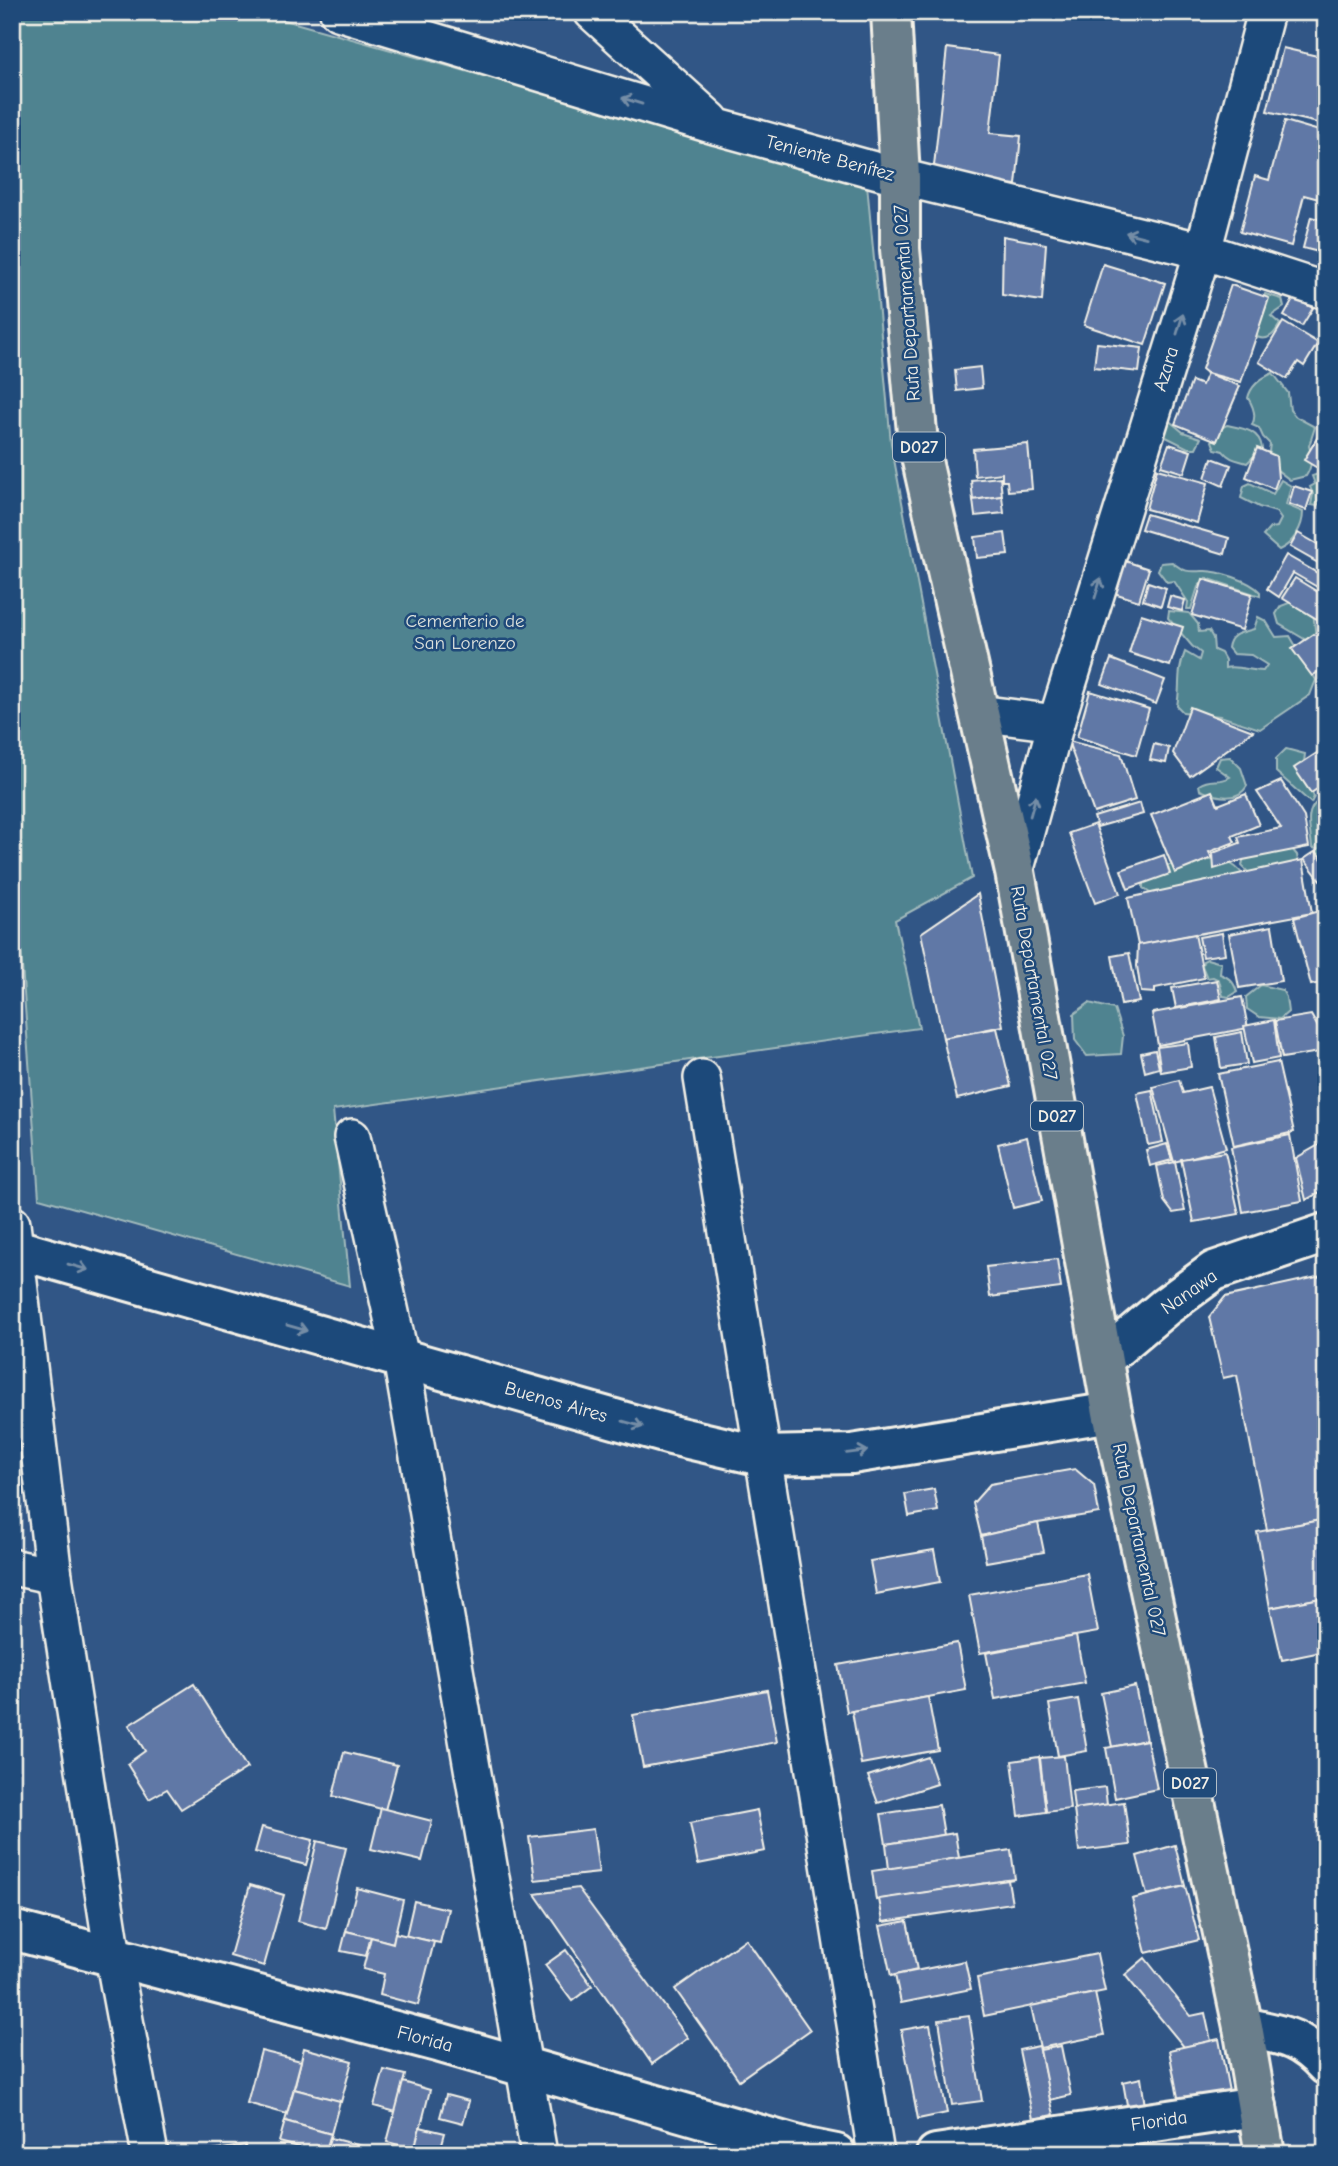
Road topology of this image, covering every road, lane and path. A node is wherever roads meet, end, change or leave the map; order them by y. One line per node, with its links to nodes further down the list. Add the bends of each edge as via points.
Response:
1 (338, 12): 5 (street, Teniente Benítez, one-way to 1)
2 (592, 12): 5 (street)
3 (891, 12): 6 (main road, Ruta Departamental 027 / D027)
4 (1266, 12): 7 (street, Azara)
5 (718, 127): 6 (street, Teniente Benítez)
6 (900, 177): 7 (street, Teniente Benítez, one-way to 6); 9 (main road, Ruta Departamental 027 / D027, via 900,249 918,443)
7 (1203, 251): 8 (street, Teniente Benítez); 10 (street, Azara, one-way to 7)
8 (1326, 291)
9 (978, 713): 10 (street); 11 (main road, Ruta Departamental 027 / D027)
10 (1056, 723): 11 (street, Azara, one-way to 10)
11 (1015, 872): 17 (main road, Ruta Departamental 027 / D027)
12 (702, 1078): 19 (street)
13 (352, 1137): 16 (street)
14 (1326, 1233): 17 (street, Nanawa, via 1214,1271)
15 (13, 1240): 16 (street, Buenos Aires, one-way to 16); 21 (street)
16 (401, 1358): 19 (street, Buenos Aires, one-way to 19, via 671,1435); 26 (street)
17 (1103, 1359): 18 (main road, Ruta Departamental 027 / D027)
18 (1112, 1412): 19 (street, Buenos Aires, one-way to 18, via 852,1454); 24 (main road, Ruta Departamental 027 / D027)
19 (762, 1455): 31 (street)
20 (12, 1567): 21 (street)
21 (54, 1576): 23 (street)
22 (12, 1930): 23 (street, Florida)
23 (113, 1956): 26 (street, Florida); 28 (street)
24 (1242, 2027): 25 (street, via 1288,2037 1311,2048); 27 (main road, Ruta Departamental 027 / D027)
25 (1326, 2065)
26 (524, 2068): 29 (street); 30 (street, Florida)
27 (1257, 2107): 32 (street, Florida); 33 (main road, Ruta Departamental 027 / D027)
28 (150, 2154)
29 (539, 2154)
30 (835, 2154)
31 (876, 2154)
32 (936, 2154)
33 (1265, 2154)

